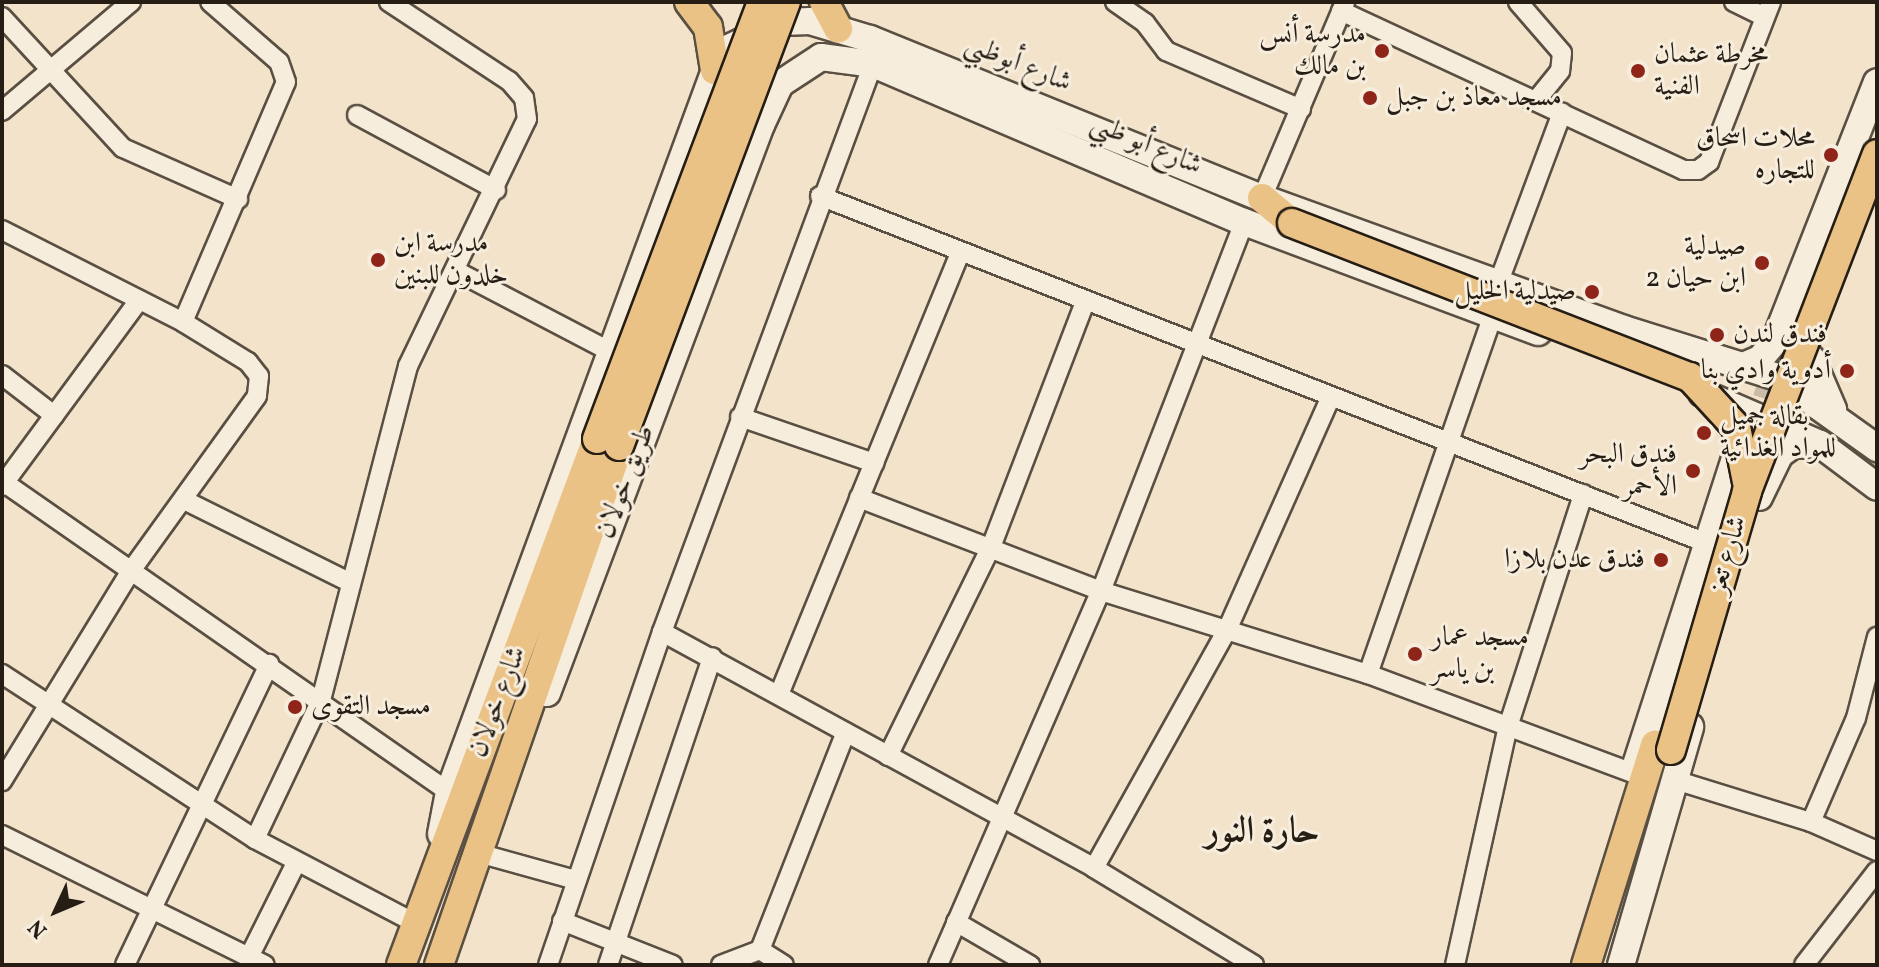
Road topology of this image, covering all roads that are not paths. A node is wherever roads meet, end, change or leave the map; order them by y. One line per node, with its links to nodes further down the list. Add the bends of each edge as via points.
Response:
1 (131, 2): 17 (street)
2 (210, 2): 33 (street, via 287,71)
3 (389, 2): 29 (street, via 509,81 524,98 527,119)
4 (689, 2): 18 (main road, via 708,27)
5 (762, 2): 59 (main road, طريق خولان, bridge)
6 (786, 2): 59 (main road, طريق خولان, bridge)
7 (824, 2): 14 (main road)
8 (1115, 2): 23 (street, via 1145,23 1166,51)
9 (1518, 2): 22 (street, via 1562,53 1560,71)
10 (1734, 2): 12 (street)
11 (1343, 6): 22 (street); 23 (street)
12 (1768, 10): 25 (street, via 1709,162 1698,170 1683,170)
13 (2, 17): 17 (street)
14 (838, 28): 16 (main road, شارع أبوظبي); 18 (main road, شارع أبوظبي, via 782,22 754,31 731,47)
15 (873, 64): 16 (main road, شارع أبو ظبي); 20 (main road, شارع أبو ظبي, via 821,57); 31 (street)
16 (906, 65): 32 (main road, شارع أبوظبي); 34 (main road, شارع أبو ظبي)
17 (51, 69): 24 (street); 33 (street, via 123,148)
18 (715, 70): 21 (main road)
19 (1877, 82): 36 (main road)
20 (780, 84): 27 (main road, طريق خولان)
21 (703, 101): 27 (main road); 47 (main road)
22 (1536, 101): 25 (street)
23 (1301, 109): 32 (street)
24 (2, 111)
25 (1562, 113): 40 (street)
26 (357, 115): 29 (street)
27 (761, 125): 101 (main road, طريق خولان)
28 (1877, 154): 71 (main road, شارع تعز, bridge)
29 (496, 190): 39 (street)
30 (1877, 191): 38 (main road)
31 (820, 196): 37 (street); 58 (street)
32 (1262, 198): 40 (main road, شارع أبوظبي); 71 (main road, bridge, via 1292,223 1690,377 1736,427)
33 (238, 199): 44 (street)
34 (1244, 222): 43 (main road, شارع أبو ظبي); 46 (street)
35 (2, 230): 41 (street)
36 (1811, 253): 38 (main road, via 1819,277 1832,279); 50 (main road, via 1775,341 1760,359)
37 (960, 254): 42 (street); 64 (street)
38 (1847, 267): 48 (main road)
39 (456, 271): 47 (street); 75 (street, via 408,366)
40 (1498, 284): 45 (main road, شارع أبوظبي)
41 (139, 300): 44 (street); 57 (street)
42 (1084, 305): 46 (street); 73 (street)
43 (1493, 316): 49 (main road, شارع أبو ظبي); 60 (street)
44 (183, 322): 70 (street, via 248,362 259,376 257,396)
45 (1624, 329): 49 (main road, via 1633,336 1634,352); 50 (main road, شارع أبوظبي)
46 (1194, 347): 54 (street); 76 (street)
47 (609, 351): 94 (main road)
48 (1811, 358): 52 (main road); 55 (main road)
49 (1615, 360): 53 (main road, شارع أبو ظبي)
50 (1741, 367): 52 (main road, شارع أبوظبي)
51 (2, 375): 57 (street)
52 (1794, 384): 55 (main road, شارع أبوظبي); 56 (main road)
53 (1697, 391): 56 (main road, شارع أبو ظبي); 63 (main road, via 1723,422)
54 (1330, 399): 60 (street); 77 (street)
55 (1829, 409): 56 (main road, via 1786,402); 62 (main road)
56 (1748, 410): 61 (main road, شارع أبو ظبي); 63 (main road)
57 (54, 415): 66 (street)
58 (740, 417): 64 (street); 78 (street)
59 (608, 443): 103 (main road, شارع خولان); 106 (main road, شارع خولان)
60 (1447, 443): 67 (street); 83 (street)
61 (1820, 444): 65 (main road, شارع أبو ظبي); 71 (main road, via 1793,445 1780,454)
62 (1877, 448)
63 (1731, 459): 69 (main road)
64 (874, 463): 68 (street)
65 (1876, 477)
66 (3, 483): 74 (street)
67 (1583, 494): 72 (street); 87 (street)
68 (859, 498): 73 (street); 84 (street)
69 (1718, 499): 71 (main road, via 1740,487 1751,493); 72 (main road)
70 (184, 500): 74 (street); 75 (street)
71 (1750, 501): 89 (main road, شارع تعز, bridge); 92 (main road)
72 (1704, 542): 91 (main road)
73 (991, 547): 76 (street); 90 (street)
74 (132, 569): 81 (street); 86 (street)
75 (351, 583): 85 (street)
76 (1101, 591): 77 (street); 96 (street)
77 (1227, 630): 83 (street); 104 (street)
78 (662, 632): 80 (street); 107 (street)
79 (1877, 637): 97 (street, via 1856,718)
80 (712, 657): 84 (street); 112 (street)
81 (269, 664): 85 (street); 95 (street)
82 (2, 674): 86 (street)
83 (1368, 674): 87 (street)
84 (780, 692): 88 (street)
85 (321, 700): 94 (street); 99 (street)
86 (44, 703): 93 (street); 95 (street)
87 (1507, 730): 91 (street); 126 (street)
88 (846, 732): 90 (street); 113 (street)
89 (1663, 748): 127 (main road, شارع تعز); 128 (main road, شارع تعز)
90 (888, 756): 96 (street)
91 (1633, 773): 127 (main road)
92 (1675, 780): 97 (street); 129 (main road)
93 (2, 781)
94 (449, 792): 103 (main road)
95 (201, 803): 99 (street); 108 (street)
96 (1002, 819): 104 (street); 110 (street)
97 (1811, 822): 100 (street)
98 (2, 835): 108 (street)
99 (255, 839): 102 (street)
100 (1877, 851)
101 (482, 854): 106 (main road, طريق خولان); 107 (street)
102 (296, 863): 111 (street); 114 (street)
103 (436, 865): 111 (main road, شارع خولان)
104 (1094, 868): 125 (street)
105 (1877, 871): 130 (street)
106 (465, 877): 117 (main road, شارع خولان)
107 (576, 880): 109 (street)
108 (150, 909): 114 (street); 115 (street)
109 (562, 921): 112 (street); 118 (street)
110 (956, 922): 123 (street); 124 (street)
111 (415, 923): 116 (main road, شارع خولان)
112 (617, 943): 119 (street); 120 (street)
113 (760, 950): 121 (street); 122 (street)
114 (257, 961)
115 (125, 965)
116 (401, 965)
117 (439, 965)
118 (548, 965)
119 (608, 965)
120 (673, 965)
121 (721, 965)
122 (784, 965)
123 (938, 965)
124 (1030, 965)
125 (1254, 965)
126 (1455, 965)
127 (1586, 965)
128 (1606, 965)
129 (1621, 965)
130 (1804, 965)

